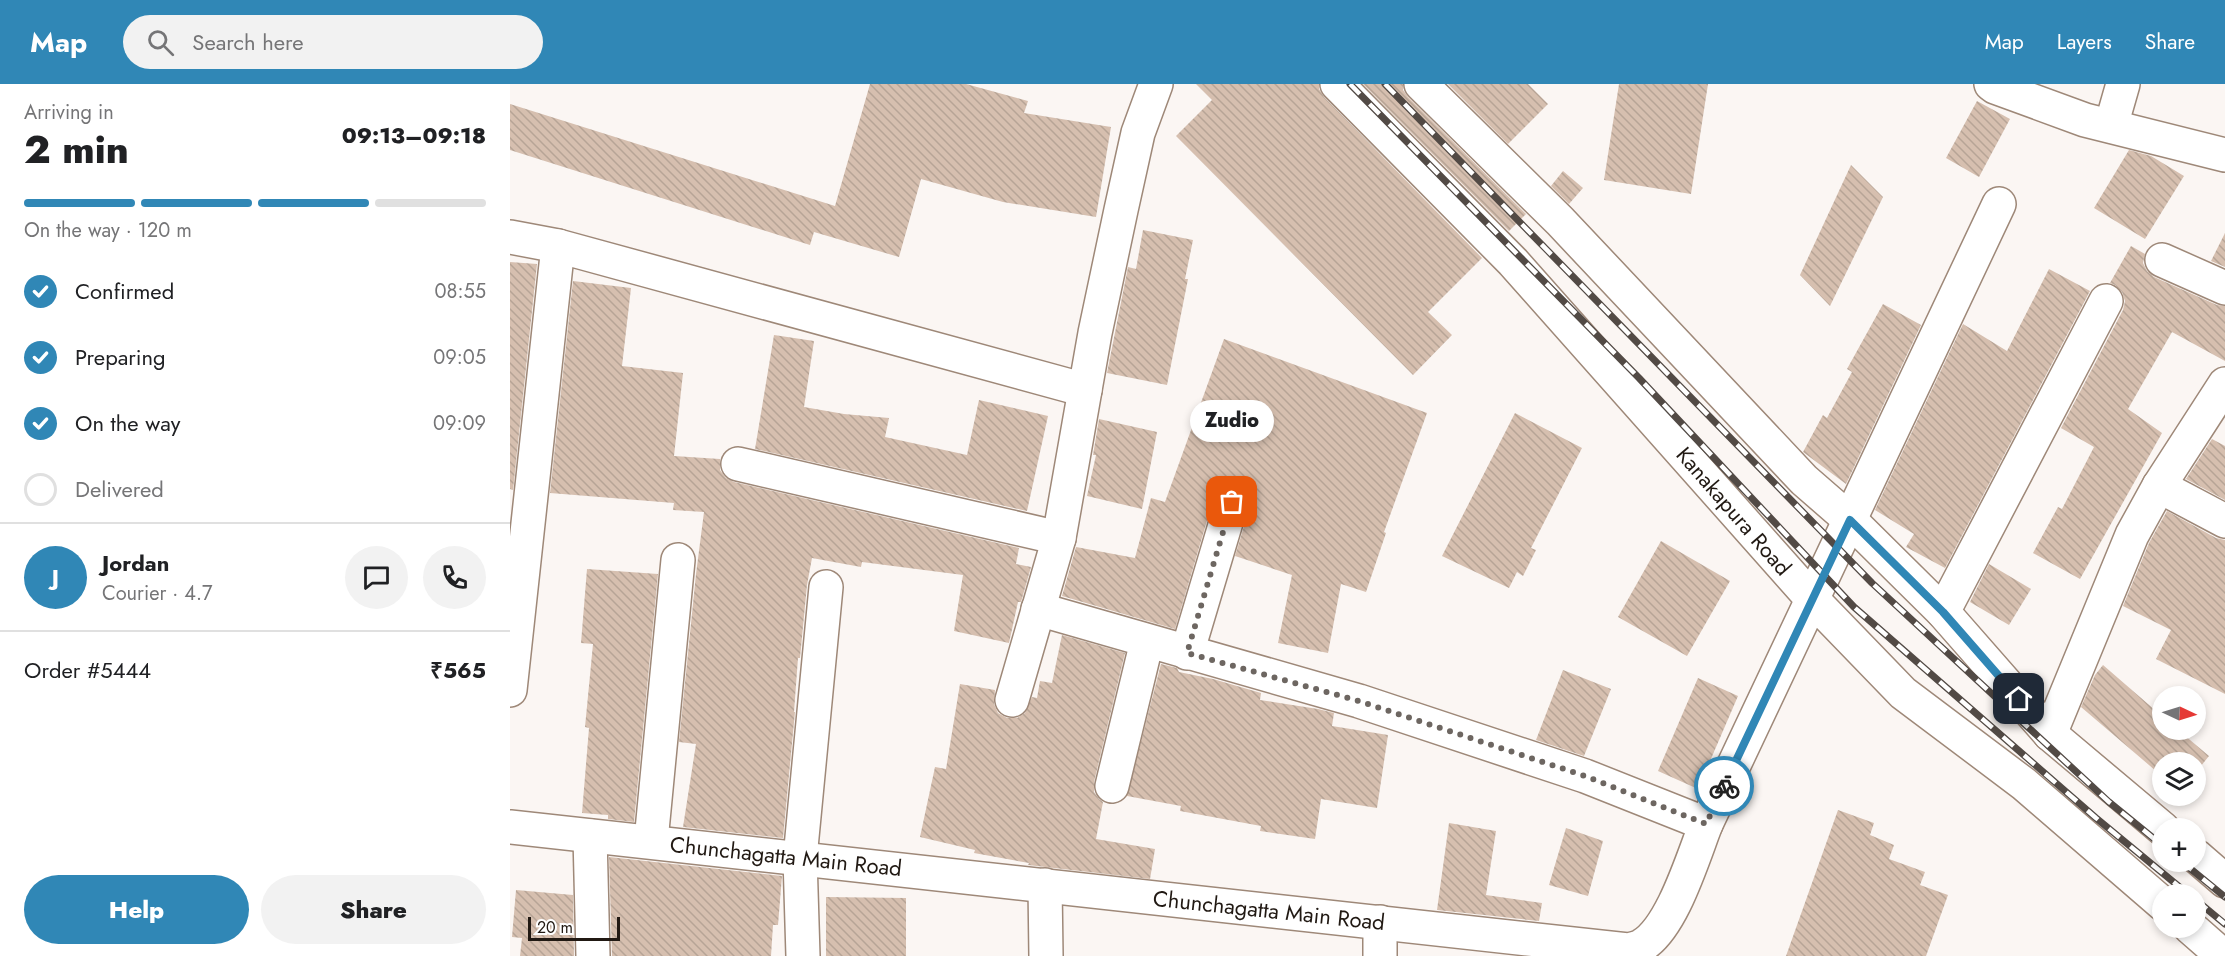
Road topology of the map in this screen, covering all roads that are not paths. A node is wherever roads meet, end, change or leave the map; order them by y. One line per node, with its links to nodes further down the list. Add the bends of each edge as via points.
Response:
1 (1156, 84): 15 (main road, via 1138,133)
2 (1337, 84): 24 (main road, Kanakapura Road, via 1513,262)
3 (1421, 84): 19 (main road, via 1560,221 1804,480)
4 (1992, 84): 6 (main road)
5 (2123, 84): 6 (main road)
6 (2111, 126): 7 (main road)
7 (2225, 155)
8 (1999, 204): 19 (main road, Chunchagatta Main Road)
9 (510, 237): 10 (main road)
10 (558, 246): 15 (main road); 29 (main road)
11 (2162, 260): 12 (main road)
12 (2225, 288)
13 (2106, 301): 26 (main road)
14 (2225, 384): 17 (main road)
15 (1085, 390): 21 (main road)
16 (738, 464): 21 (main road)
17 (2159, 486): 20 (main road); 31 (main road, via 2132,535)
18 (1232, 502): 28 (main road)
19 (1850, 520): 24 (main road, Chunchagatta Main Road); 26 (main road)
20 (2225, 521)
21 (1059, 538): 25 (main road)
22 (678, 560): 37 (main road)
23 (826, 587): 38 (main road)
24 (1813, 600): 34 (main road, Chunchagatta Main Road); 42 (main road, Kanakapura Road, via 1903,693 2024,784)
25 (1038, 609): 27 (main road); 30 (main road)
26 (1943, 612): 31 (main road)
27 (1147, 641): 28 (main road); 32 (main road)
28 (1187, 653): 34 (main road, via 1359,701 1585,776)
29 (510, 690)
30 (1012, 700)
31 (2050, 734): 33 (main road)
32 (1112, 786)
33 (2152, 820)
34 (1706, 824): 45 (main road, Chunchagatta Main Road, via 1670,914)
35 (510, 827): 36 (main road, Chunchagatta Main Road)
36 (590, 836): 37 (main road, Chunchagatta Main Road); 46 (main road)
37 (651, 841): 38 (main road, Chunchagatta Main Road)
38 (800, 858): 41 (main road, Chunchagatta Main Road); 47 (main road)
39 (2206, 865): 40 (main road)
40 (2225, 881)
41 (1045, 885): 43 (main road, Chunchagatta Main Road); 48 (main road)
42 (2152, 895)
43 (1380, 922): 45 (main road, Chunchagatta Main Road); 49 (main road)
44 (2203, 938): 50 (main road)
45 (1642, 950)
46 (592, 956)
47 (803, 956)
48 (1046, 956)
49 (1380, 956)
50 (2223, 956)

